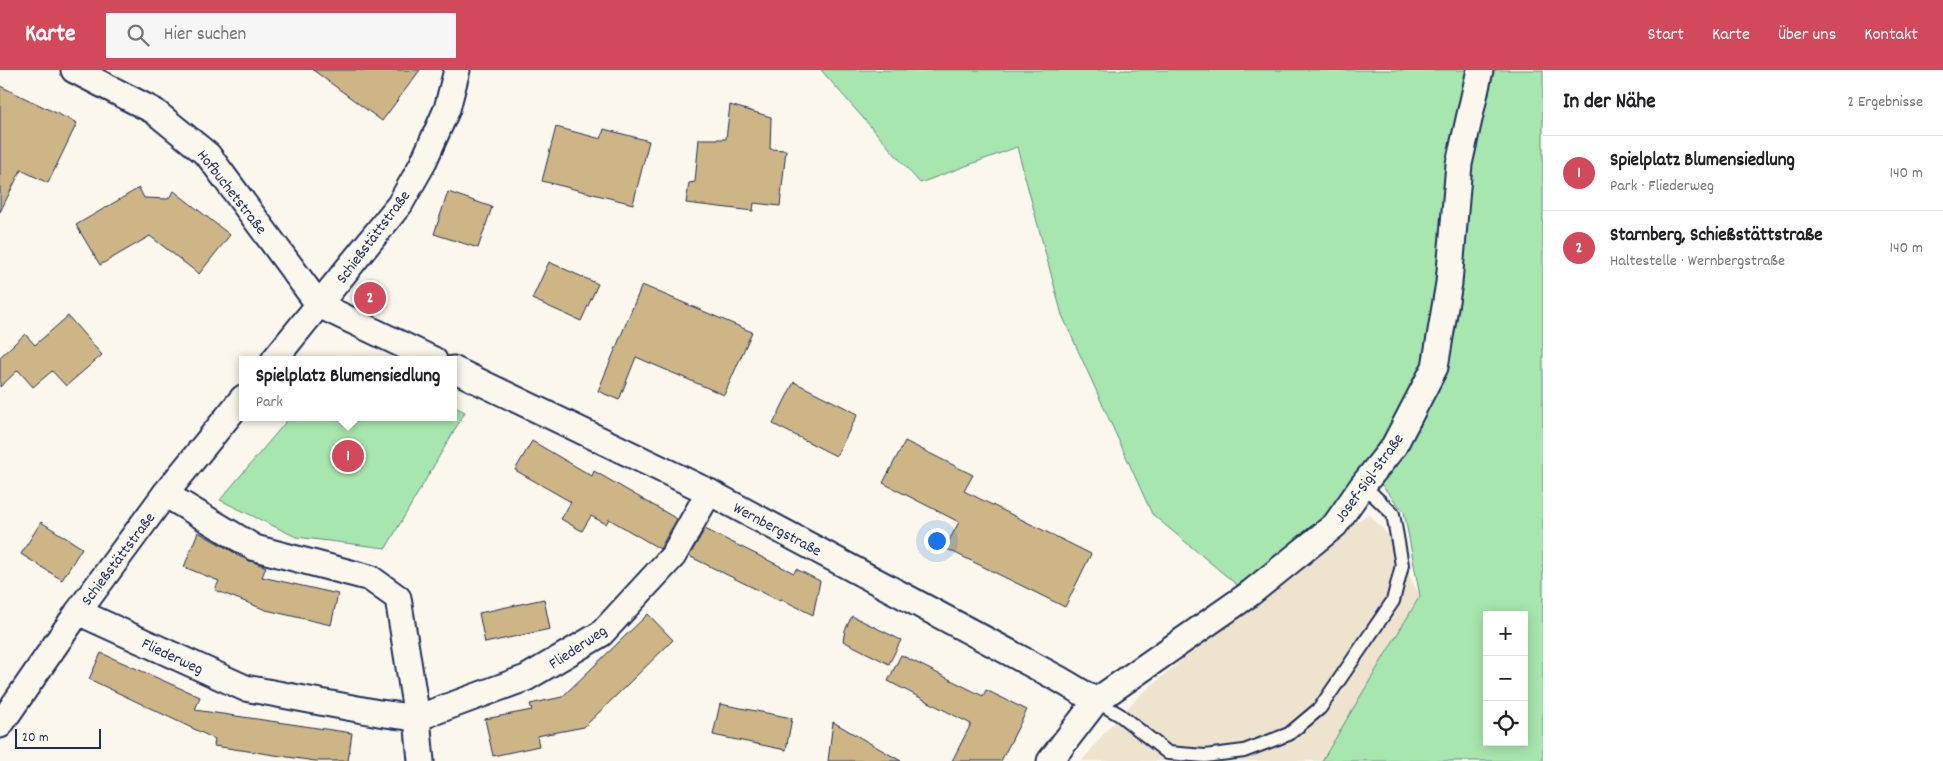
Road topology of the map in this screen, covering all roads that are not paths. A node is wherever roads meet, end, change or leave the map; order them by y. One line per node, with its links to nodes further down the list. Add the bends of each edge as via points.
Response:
1 (74, 70): 4 (street, Hofbuchetstraße, via 154,111 208,154)
2 (457, 70): 4 (street, Schießstättstraße, via 447,109 400,204)
3 (1480, 70): 9 (street, Josef-Sigl-Straße, via 1459,164 1449,283 1436,367 1394,446)
4 (319, 305): 5 (street, Schießstättstraße); 6 (street)
5 (277, 356)
6 (426, 356)
7 (457, 371): 10 (street, Wernbergstraße)
8 (239, 403): 11 (street, Schießstättstraße)
9 (1363, 485): 13 (street, Josef-Sigl-Straße, via 1335,525 1324,534 1248,595); 13 (lane, via 1393,514 1402,565 1393,601 1320,708 1289,734 1244,751 1205,756 1168,753 1120,715)
10 (709, 492): 13 (street, Wernbergstraße); 14 (street, Fliederweg, via 672,556 601,634 526,678)
11 (164, 494): 12 (street, Schießstättstraße); 14 (street, via 255,548 370,578 398,598)
12 (78, 612): 14 (street, Fliederweg, via 244,688); 15 (street, Schießstättstraße)
13 (1096, 701): 17 (street, Josef-Sigl-Straße)
14 (417, 718): 16 (street)
15 (0, 725)
16 (421, 761)
17 (1050, 761)

